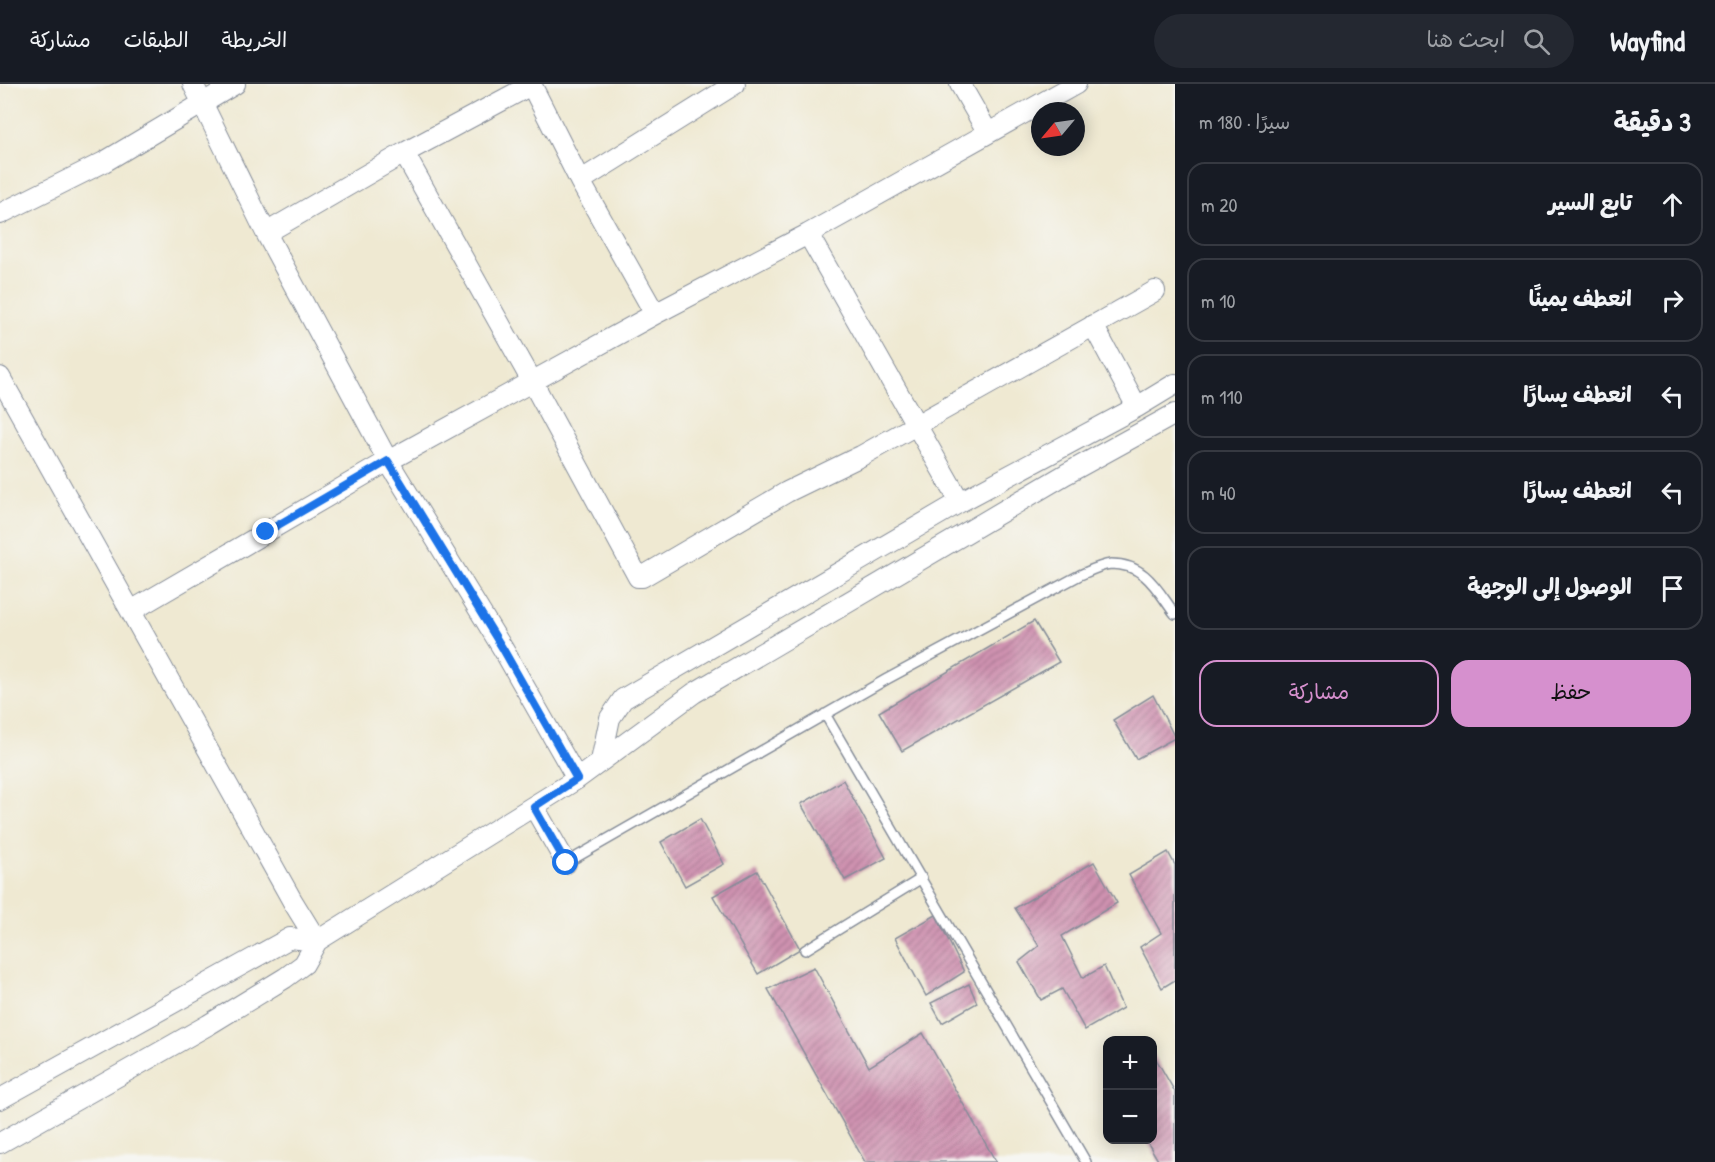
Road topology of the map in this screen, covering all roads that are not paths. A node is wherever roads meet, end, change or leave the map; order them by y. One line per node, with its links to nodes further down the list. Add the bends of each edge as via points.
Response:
1 (192, 84): 7 (street)
2 (235, 84): 7 (street)
3 (531, 84): 9 (street); 10 (street)
4 (735, 84): 10 (street)
5 (960, 84): 8 (street)
6 (1076, 84): 8 (street)
7 (202, 103): 11 (street, via 104,162); 12 (street)
8 (988, 134): 13 (street)
9 (404, 153): 12 (street); 18 (street)
10 (580, 182): 15 (street)
11 (0, 214)
12 (266, 233): 23 (street)
13 (808, 234): 15 (street); 22 (street)
14 (1155, 291): 16 (street)
15 (656, 314): 18 (street)
16 (1093, 325): 20 (street); 22 (street)
17 (0, 377): 25 (street)
18 (533, 383): 22 (street, via 638,577 787,492); 23 (street)
19 (1175, 384): 20 (street)
20 (1137, 407): 24 (street)
21 (1175, 414): 28 (street, via 694,693)
22 (918, 425): 24 (street)
23 (388, 461): 25 (street); 29 (street)
24 (960, 502): 28 (street, via 623,699 610,718)
25 (131, 611): 33 (street)
26 (1175, 614): 27 (lane, via 1136,568 1110,564 1080,575)
27 (825, 714): 31 (lane); 32 (lane)
28 (600, 761): 29 (street)
29 (577, 779): 30 (street)
30 (534, 807): 31 (street); 33 (street)
31 (566, 863)
32 (922, 878): 34 (lane); 37 (lane)
33 (317, 941): 35 (street, via 290,938); 36 (street, via 304,964 285,978)
34 (805, 950)
35 (0, 1099)
36 (0, 1143)
37 (1086, 1162)

